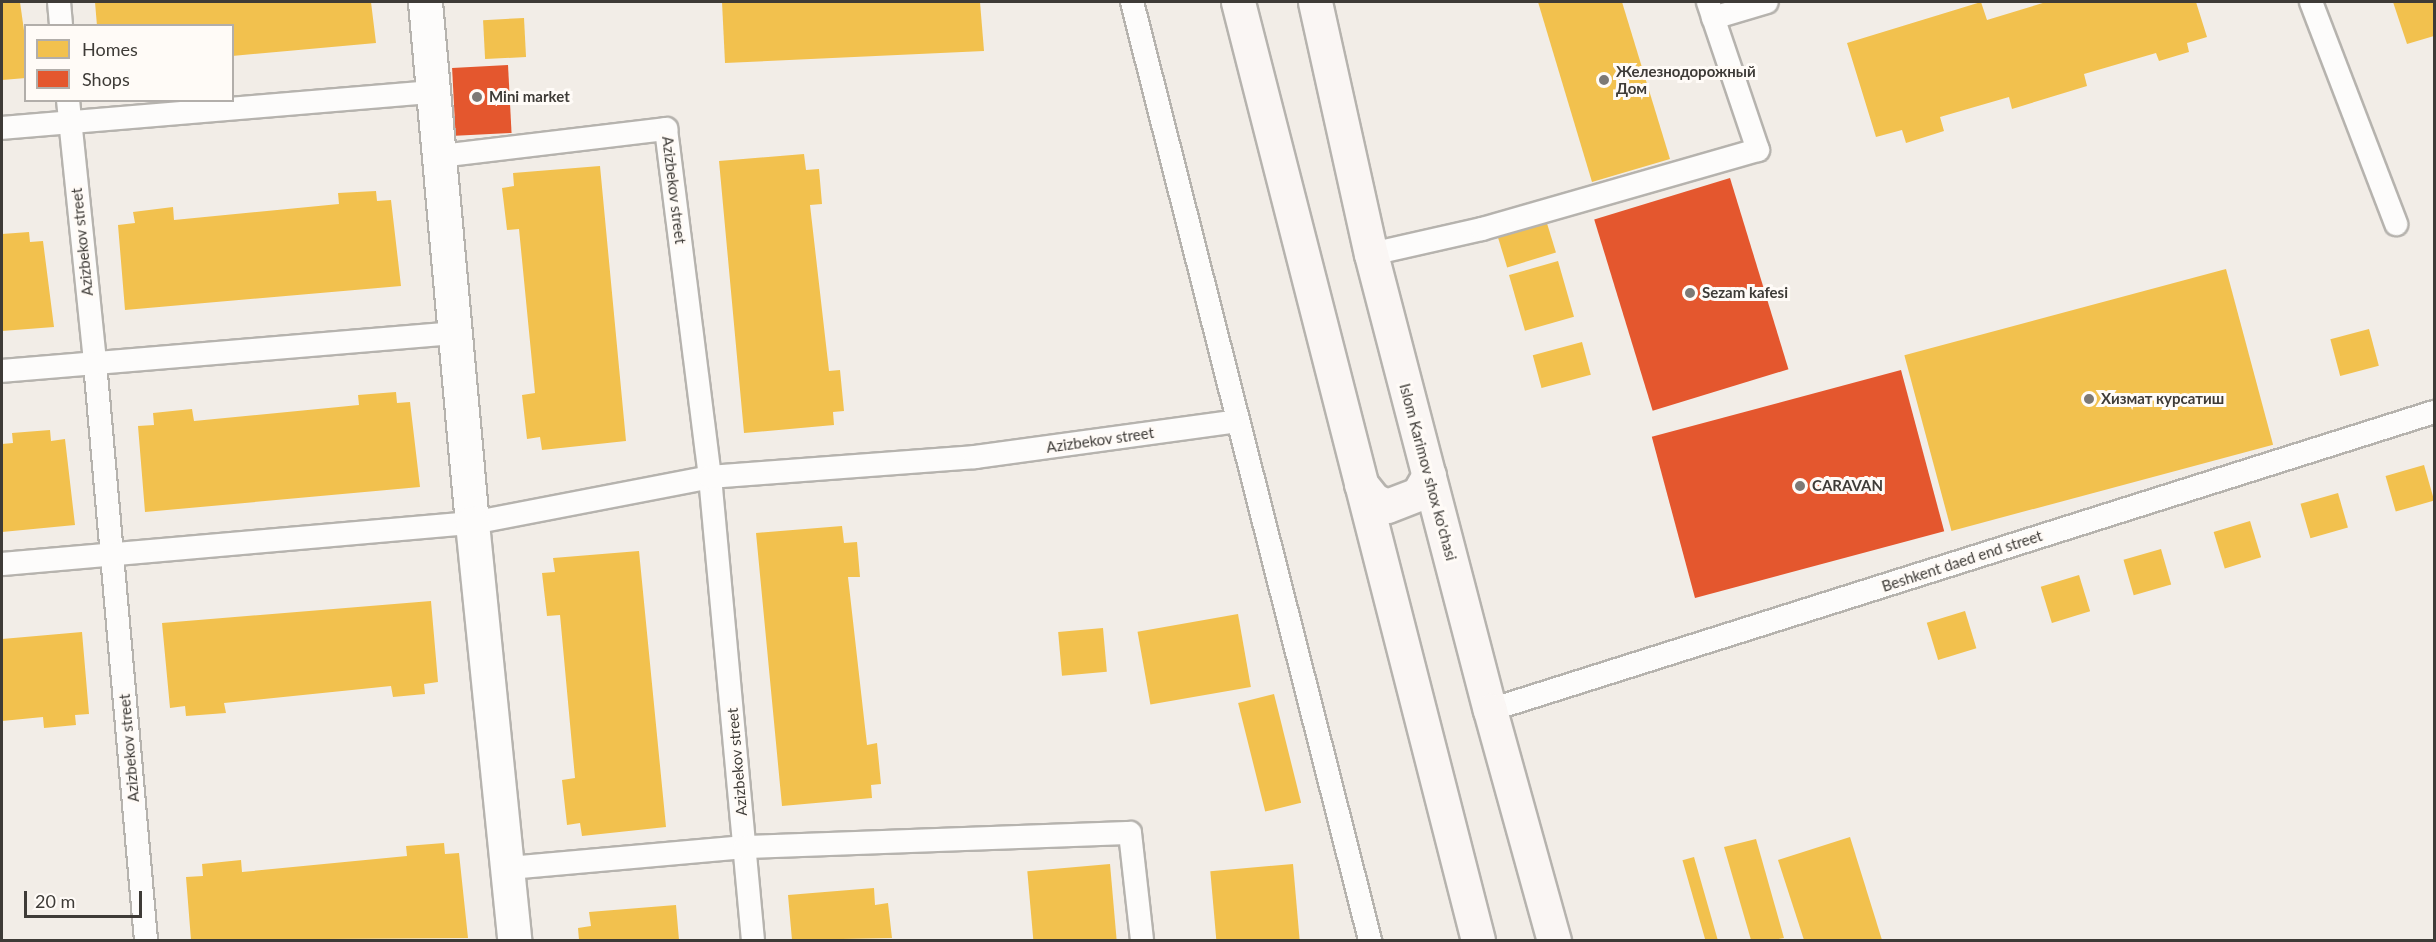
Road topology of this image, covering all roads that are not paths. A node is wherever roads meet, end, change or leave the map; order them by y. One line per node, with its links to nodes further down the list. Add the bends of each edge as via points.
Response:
1 (59, 2): 9 (lane)
2 (425, 2): 10 (street)
3 (1132, 2): 20 (lane)
4 (1238, 2): 23 (main road)
5 (1315, 2): 15 (main road, Islom Karimov shox ko'chasi)
6 (1767, 2): 8 (lane)
7 (2311, 2): 14 (lane)
8 (1710, 10): 15 (lane, via 1758,150 1482,230)
9 (61, 24)
10 (434, 92): 11 (lane); 13 (street)
11 (69, 111): 12 (lane); 17 (lane, Azizbekov street)
12 (2, 128)
13 (440, 156): 16 (street); 22 (lane, Azizbekov street, via 666,129)
14 (2396, 224)
15 (1371, 254): 21 (main road, Islom Karimov shox ko'chasi)
16 (457, 333): 17 (lane); 24 (street)
17 (95, 363): 18 (lane); 25 (lane, Azizbekov street)
18 (2, 371)
19 (2434, 412): 27 (lane, Beshkent daed end street)
20 (1238, 421): 22 (lane, Azizbekov street, via 975,457); 34 (lane)
21 (1429, 475): 23 (main road, via 1418,494 1387,506 1374,500); 27 (main road, Islom Karimov shox ko'chasi)
22 (710, 477): 24 (lane, Azizbekov street); 28 (lane, Azizbekov street)
23 (1361, 484): 35 (main road)
24 (472, 523): 25 (lane, Azizbekov street); 29 (street)
25 (111, 556): 26 (lane, Azizbekov street); 30 (lane, Azizbekov street)
26 (2, 564)
27 (1490, 710): 36 (main road, Islom Karimov shox ko'chasi)
28 (745, 847): 29 (lane); 32 (lane, Azizbekov street); 33 (lane, via 1130,833)
29 (508, 868): 31 (street)
30 (146, 940)
31 (514, 940)
32 (753, 940)
33 (1142, 940)
34 (1370, 940)
35 (1478, 940)
36 (1554, 940)

